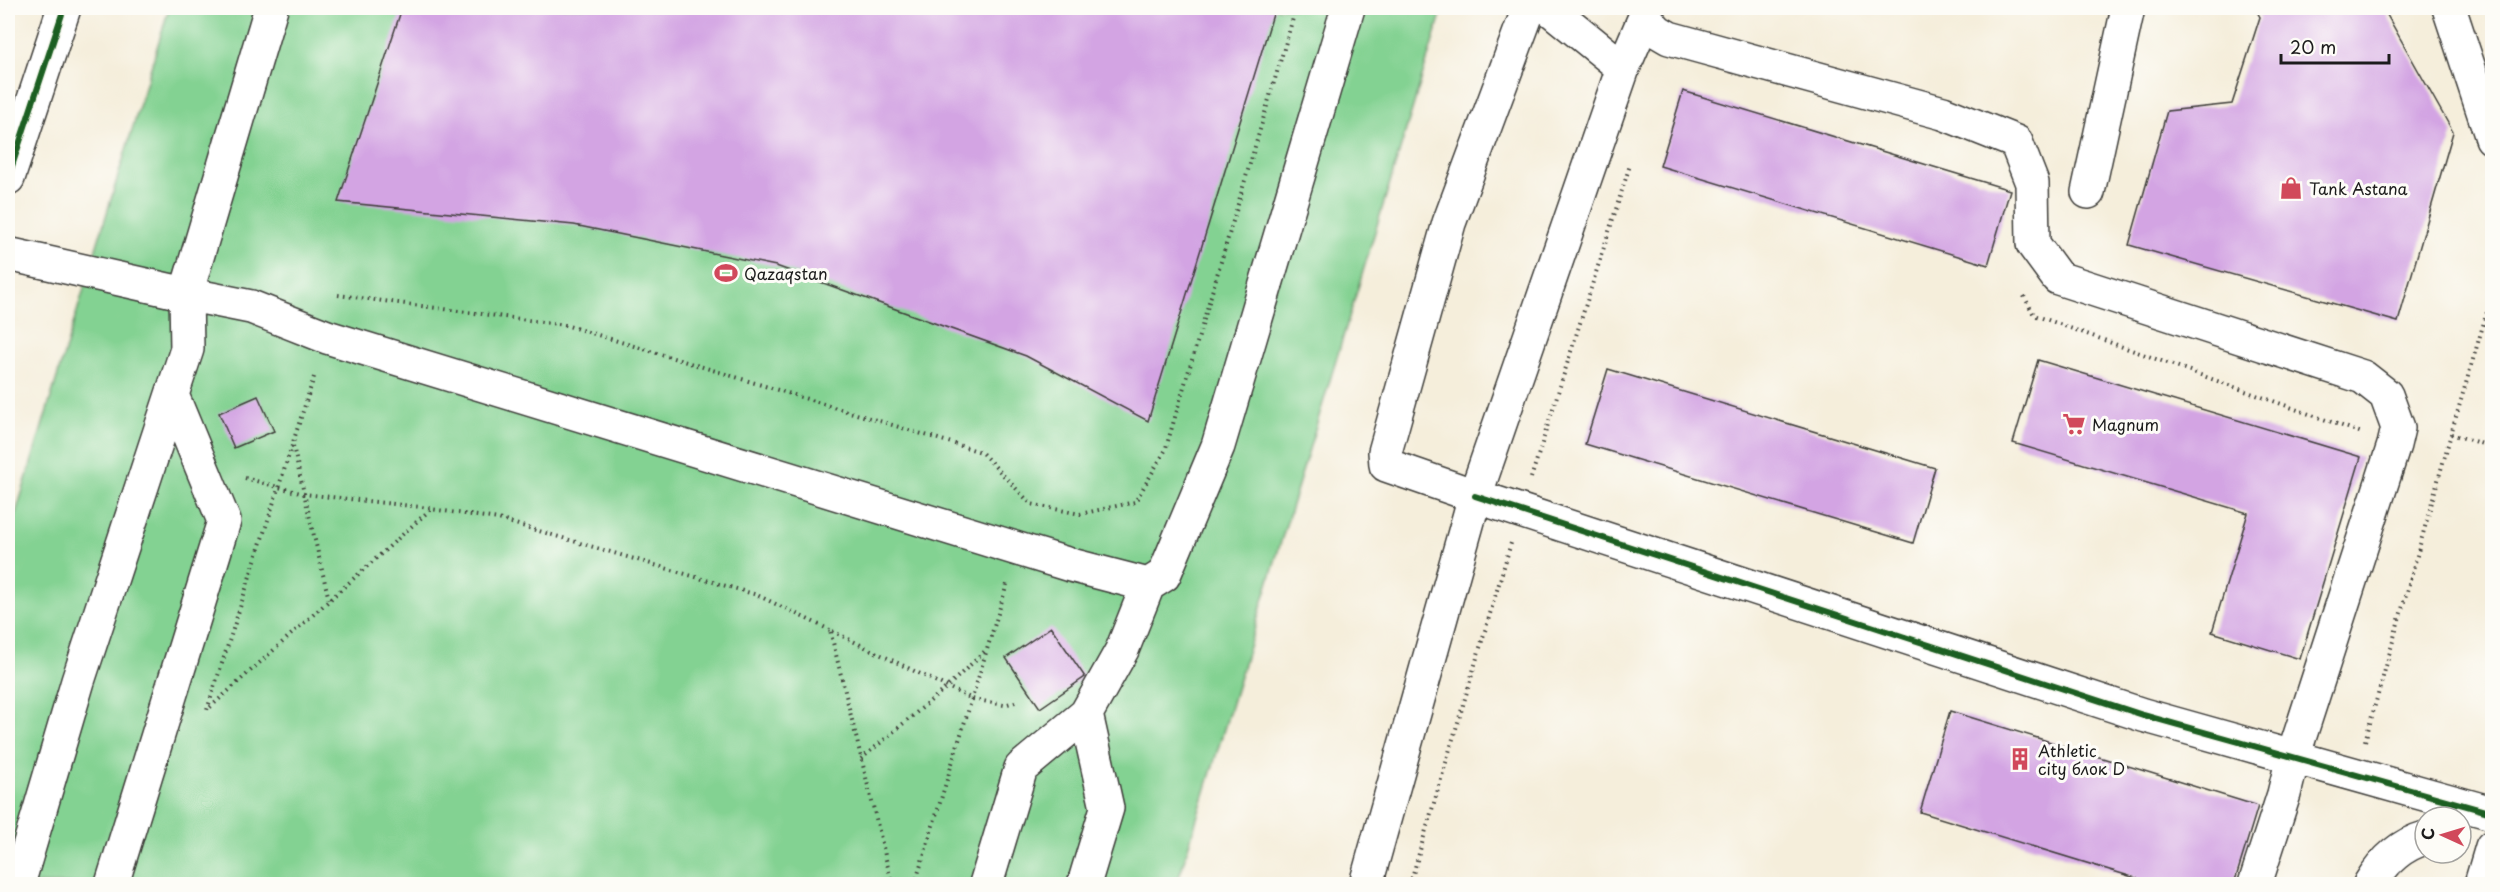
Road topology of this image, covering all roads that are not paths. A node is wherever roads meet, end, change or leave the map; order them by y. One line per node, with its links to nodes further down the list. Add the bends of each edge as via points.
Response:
1 (64, 8): 11 (street)
2 (271, 8): 14 (street)
3 (1348, 8): 17 (street, via 1218,446 1164,575)
4 (1529, 8): 16 (street, via 1449,223 1384,459 1390,468)
5 (1550, 8): 9 (street)
6 (2128, 8): 12 (street)
7 (2449, 8): 10 (street)
8 (1645, 12): 9 (street); 19 (street, via 1657,31 1669,38 1943,113 2016,142 2032,183 2033,244 2058,278 2363,377 2386,395 2398,428 2394,445)
9 (1623, 69): 16 (street)
10 (2493, 138)
11 (8, 178)
12 (2088, 192)
13 (8, 254): 14 (street)
14 (186, 294): 15 (street, via 188,349); 17 (street, via 251,307 327,337 1067,564)
15 (172, 395): 25 (street, via 78,681); 26 (street, via 224,521)
16 (1475, 496): 19 (street, via 2143,715); 29 (street)
17 (1148, 585): 18 (street, via 1122,650)
18 (1086, 714): 27 (street, via 1022,768); 28 (street, via 1107,808)
19 (2293, 757): 20 (street); 30 (street)
20 (2493, 813)
21 (2493, 819): 22 (street)
22 (2473, 825)
23 (2413, 841): 31 (street, via 2381,866)
24 (2493, 847): 32 (street)
25 (18, 885)
26 (112, 885)
27 (986, 885)
28 (1084, 885)
29 (1366, 885)
30 (2255, 885)
31 (2370, 885)
32 (2481, 885)

